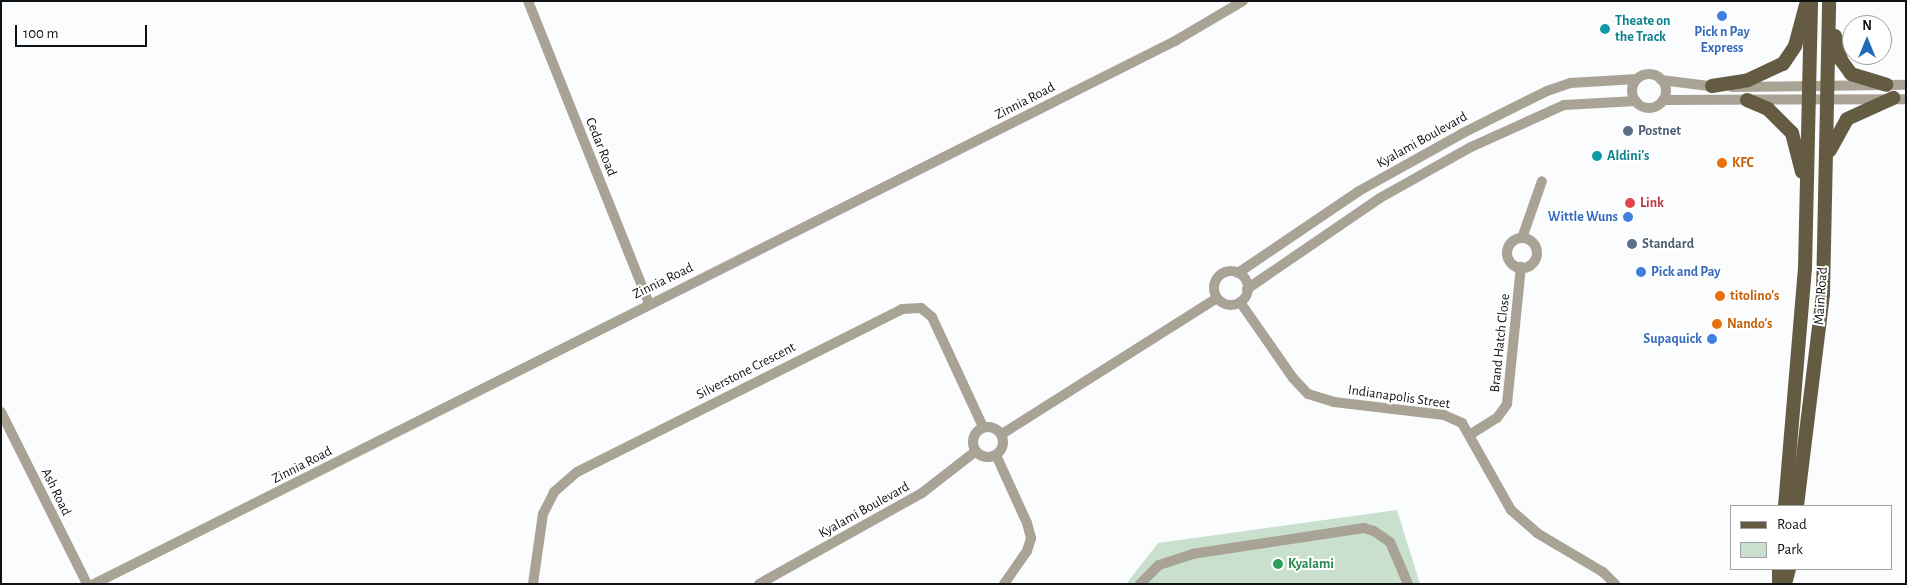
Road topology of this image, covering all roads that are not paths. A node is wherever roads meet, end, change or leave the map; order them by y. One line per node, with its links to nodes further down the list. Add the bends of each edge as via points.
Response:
1 (528, 1): 28 (street, Cedar Road)
2 (1242, 1): 28 (street, Zinnia Road, via 1140,58)
3 (1807, 1): 12 (main road, via 1795,46 1783,64 1748,80)
4 (1811, 1): 8 (main road, Main Road)
5 (1829, 2): 9 (main road, Main Road); 10 (main road, via 1838,52 1845,68 1860,79)
6 (1637, 79): 7 (street, Kyalami Boulevard, via 1649,75); 18 (street, via 1632,89); 24 (street, Kyalami Boulevard, via 1577,82 1547,91 1359,191)
7 (1661, 80): 12 (street, Kyalami Boulevard); 15 (street, via 1666,90)
8 (1811, 85): 9 (street, Kyalami Boulevard); 12 (street, Kyalami Boulevard); 17 (main road, Main Road)
9 (1829, 85): 10 (street, Kyalami Boulevard); 14 (main road, Main Road)
10 (1886, 85): 11 (street, Kyalami Boulevard)
11 (1906, 85)
12 (1712, 86)
13 (1899, 98): 14 (street); 19 (main road, via 1847,119)
14 (1828, 99): 17 (street); 19 (main road, Main Road)
15 (1663, 100): 16 (street); 18 (street, via 1648,108)
16 (1747, 100): 17 (street); 21 (main road, via 1768,109 1792,133)
17 (1811, 100): 21 (main road, Main Road)
18 (1636, 101): 25 (street, via 1564,105 1471,146 1380,198)
19 (1827, 158): 36 (main road, Main Road, via 1823,294)
20 (1542, 181): 22 (street)
21 (1806, 200): 35 (main road, Main Road, via 1802,326)
22 (1522, 238): 23 (street, via 1510,244 1507,252 1512,264); 23 (street, via 1534,244 1536,253 1530,265)
23 (1521, 267): 32 (street, Brand Hatch Close, via 1507,404 1497,418)
24 (1238, 273): 25 (street, via 1245,280); 26 (street, via 1226,272 1217,278 1214,288)
25 (1247, 289): 27 (street)
26 (1217, 298): 27 (street, via 1225,304); 31 (street)
27 (1240, 302): 32 (street, Indianapolis Street, via 1293,378 1308,394 1334,402 1444,415 1462,423)
28 (649, 303): 40 (street, Zinnia Road)
29 (1, 412): 39 (street, Ash Road)
30 (984, 427): 31 (street, via 994,427); 33 (street, via 973,439); 41 (street, Silverstone Crescent, via 932,317 922,308 902,309 577,472 554,492 543,514)
31 (1002, 434): 34 (street, via 1003,446)
32 (1470, 434): 46 (street, Indianapolis Street, via 1500,496 1519,518)
33 (976, 451): 34 (street, via 988,457); 42 (street, Kyalami Boulevard, via 922,493)
34 (996, 455): 43 (street, via 1031,538 1028,551)
35 (1785, 505)
36 (1797, 505)
37 (1779, 570): 47 (main road)
38 (1789, 570): 48 (main road)
39 (87, 584)
40 (94, 584)
41 (533, 584)
42 (759, 584)
43 (1004, 584)
44 (1140, 584): 45 (street, via 1159,565 1192,554 1364,528 1390,542)
45 (1408, 584)
46 (1615, 584)
47 (1779, 584)
48 (1785, 584)

